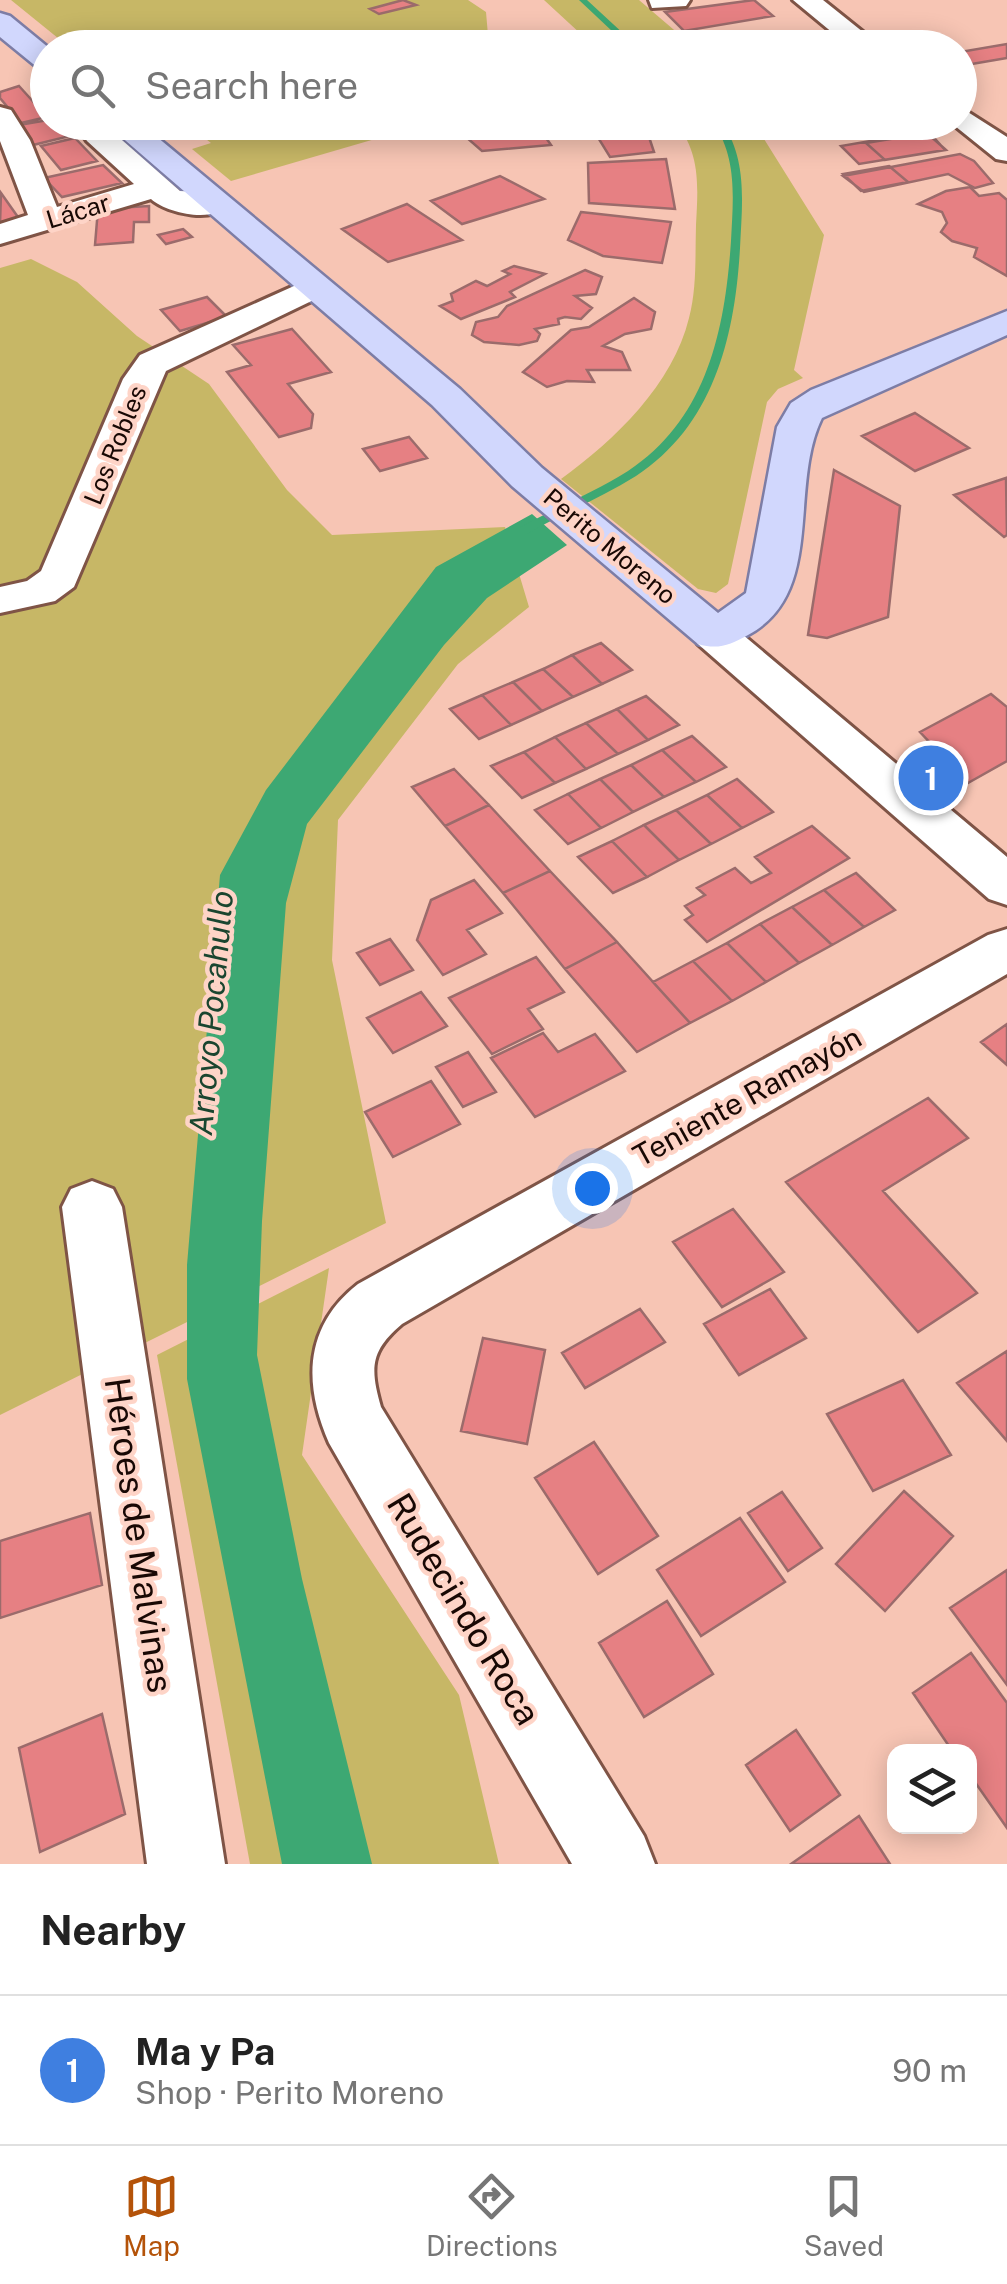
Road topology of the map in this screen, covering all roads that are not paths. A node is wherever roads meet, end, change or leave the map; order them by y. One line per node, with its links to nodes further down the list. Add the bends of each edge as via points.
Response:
1 (806, 0): 3 (street)
2 (2, 25): 4 (main road)
3 (845, 30)
4 (30, 48)
5 (0, 116): 12 (street)
6 (977, 129): 9 (street)
7 (105, 140): 10 (street, Perito Moreno)
8 (139, 140): 11 (main road, Perito Moreno)
9 (1007, 152)
10 (157, 187): 11 (street, Perito Moreno, via 177,202); 12 (street, Lácar)
11 (216, 203): 14 (main road, Perito Moreno)
12 (46, 220): 13 (street, Lácar)
13 (0, 234)
14 (314, 287): 18 (street, Los Robles, via 153,362 59,578 40,592); 19 (main road, Perito Moreno)
15 (1007, 322): 17 (main road)
16 (1007, 331): 17 (main road)
17 (957, 342): 19 (main road, via 805,411 768,596 752,614)
18 (0, 600)
19 (714, 634): 20 (street, Perito Moreno)
20 (1007, 886)
21 (1007, 949): 23 (street, Teniente Ramayón, via 380,1304 358,1322)
22 (92, 1206): 24 (street, Héroes de Malvinas)
23 (344, 1347): 25 (street, Rudecindo Roca, via 339,1380 352,1421)
24 (186, 1864)
25 (616, 1864)

